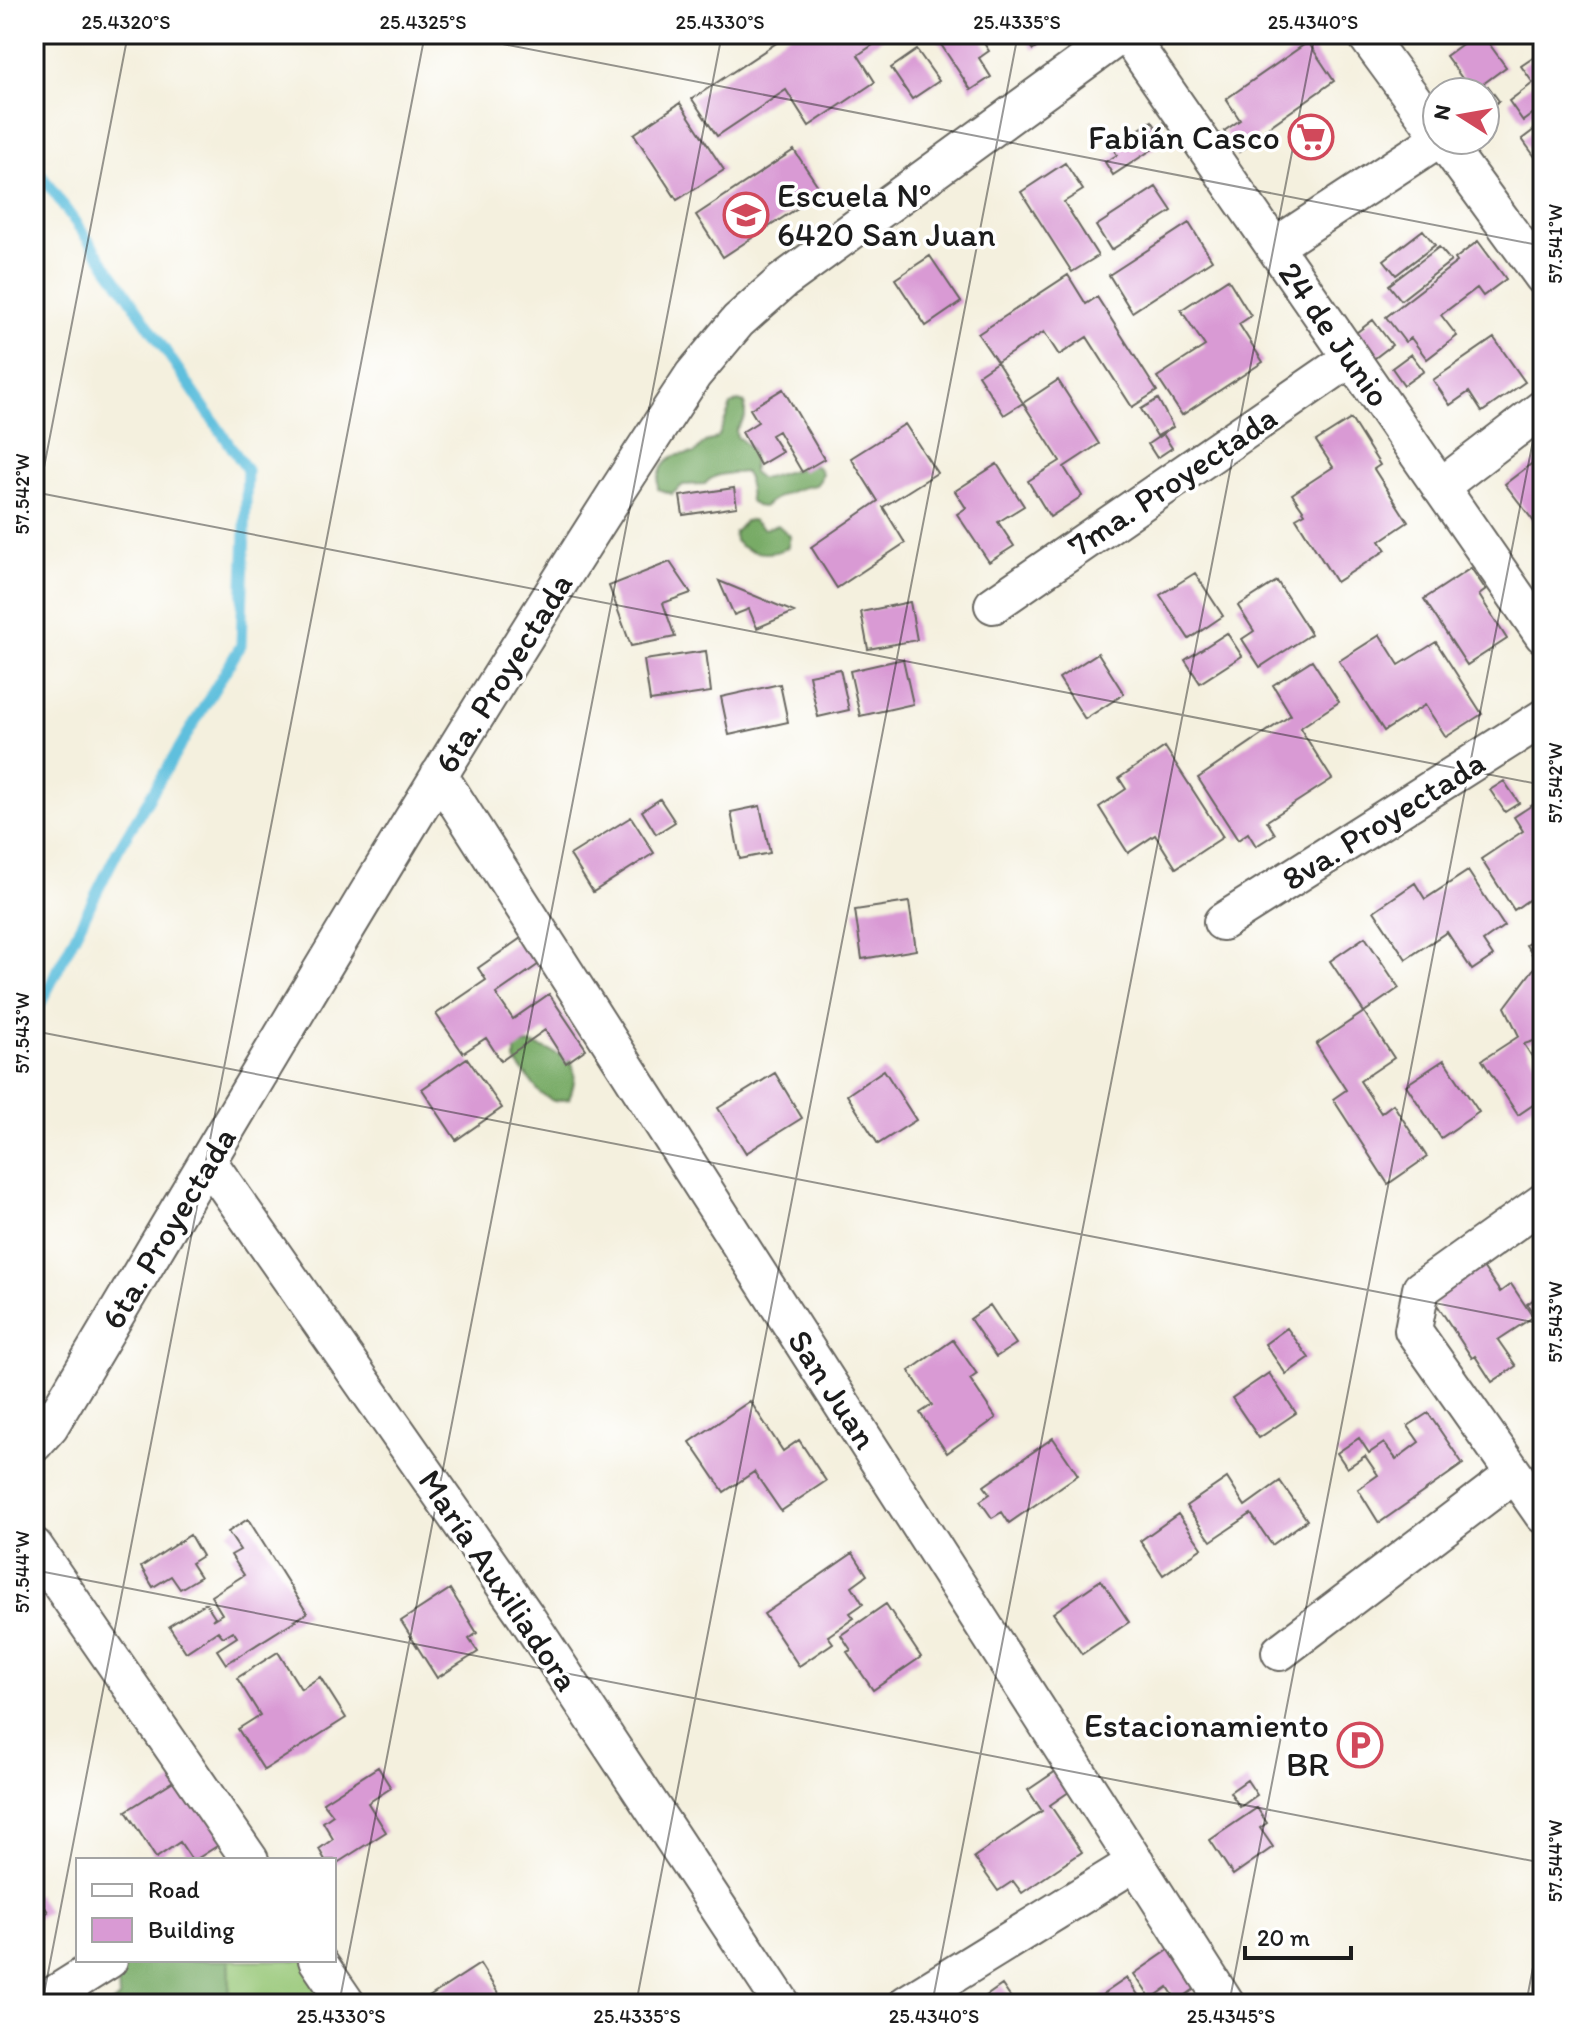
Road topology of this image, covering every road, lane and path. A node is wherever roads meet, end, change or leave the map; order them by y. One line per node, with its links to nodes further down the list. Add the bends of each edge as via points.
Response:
1 (1124, 34): 6 (street, 24 de Junio); 14 (street, 6ta. Proyectada, via 783,281 738,321 673,405)
2 (1365, 34): 3 (street)
3 (1421, 110)
4 (1421, 152): 6 (street)
5 (1452, 156): 7 (street)
6 (1274, 247): 8 (street, 24 de Junio)
7 (1543, 277)
8 (1351, 358): 10 (street, 24 de Junio); 11 (street, 7ma. Proyectada)
9 (1543, 408): 10 (street)
10 (1440, 487): 12 (street, 24 de Junio)
11 (993, 605)
12 (1543, 635)
13 (1543, 718): 15 (street, 8va. Proyectada)
14 (439, 775): 16 (street, 6ta. Proyectada); 24 (street, San Juan)
15 (1222, 922)
16 (208, 1161): 18 (street, 6ta. Proyectada, via 50,1426); 29 (street, María Auxiliadora, via 525,1615)
17 (1543, 1202): 19 (street, via 1421,1289 1413,1330)
18 (34, 1444)
19 (1513, 1475): 20 (street); 22 (street)
20 (1543, 1515)
21 (34, 1546): 23 (street)
22 (1280, 1652)
23 (249, 1858)
24 (1136, 1862): 30 (street); 31 (street, San Juan)
25 (106, 1962): 27 (street)
26 (318, 1962): 28 (street)
27 (39, 2004)
28 (347, 2004)
29 (782, 2004)
30 (906, 2004)
31 (1226, 2004)

